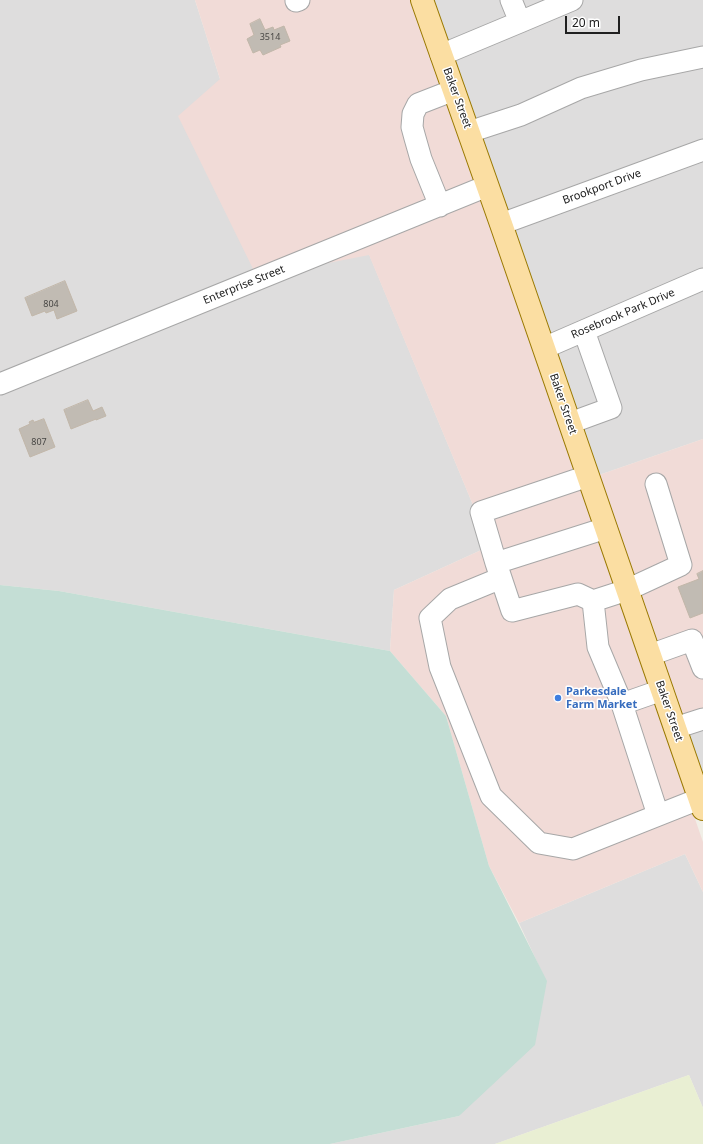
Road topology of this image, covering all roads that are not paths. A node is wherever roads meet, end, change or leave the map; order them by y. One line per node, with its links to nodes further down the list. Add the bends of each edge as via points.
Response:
1 (422, 0): 5 (main road, Baker Street)
2 (511, 0): 4 (street)
3 (572, 0): 4 (street)
4 (520, 22): 5 (street)
5 (441, 55): 7 (main road, Baker Street)
6 (703, 57): 8 (street, via 641,70 581,88 521,115)
7 (454, 90): 8 (main road, Baker Street); 11 (street, via 418,104 412,114 412,127 421,159)
8 (468, 132): 10 (main road, Baker Street)
9 (701, 148): 12 (street, Brookport Drive)
10 (488, 186): 11 (street, Enterprise Street); 12 (main road, Baker Street)
11 (440, 206): 16 (street, Enterprise Street)
12 (501, 224): 15 (main road, Baker Street)
13 (703, 279): 14 (street, Rosebrook Park Drive)
14 (584, 331): 15 (street, Rosebrook Park Drive); 17 (street, via 611,408)
15 (544, 348): 17 (main road, Baker Street)
16 (0, 384)
17 (570, 423): 18 (main road, Baker Street)
18 (588, 476): 20 (main road, Baker Street); 21 (street, via 481,512)
19 (656, 484): 22 (street, via 680,565)
20 (606, 528): 21 (street); 22 (main road, Baker Street)
21 (498, 571): 23 (street, via 512,611 578,594); 31 (street, via 450,599 430,618 440,667 491,796 539,843 573,849)
22 (627, 590): 23 (street); 24 (main road, Baker Street)
23 (593, 601): 27 (street, via 598,647)
24 (650, 655): 25 (street, via 692,640); 26 (main road, Baker Street)
25 (703, 668)
26 (662, 690): 27 (street); 29 (main road, Baker Street)
27 (622, 704): 31 (street)
28 (703, 719): 29 (street)
29 (675, 728): 30 (main road, Baker Street)
30 (701, 804): 31 (street)
31 (658, 815)

